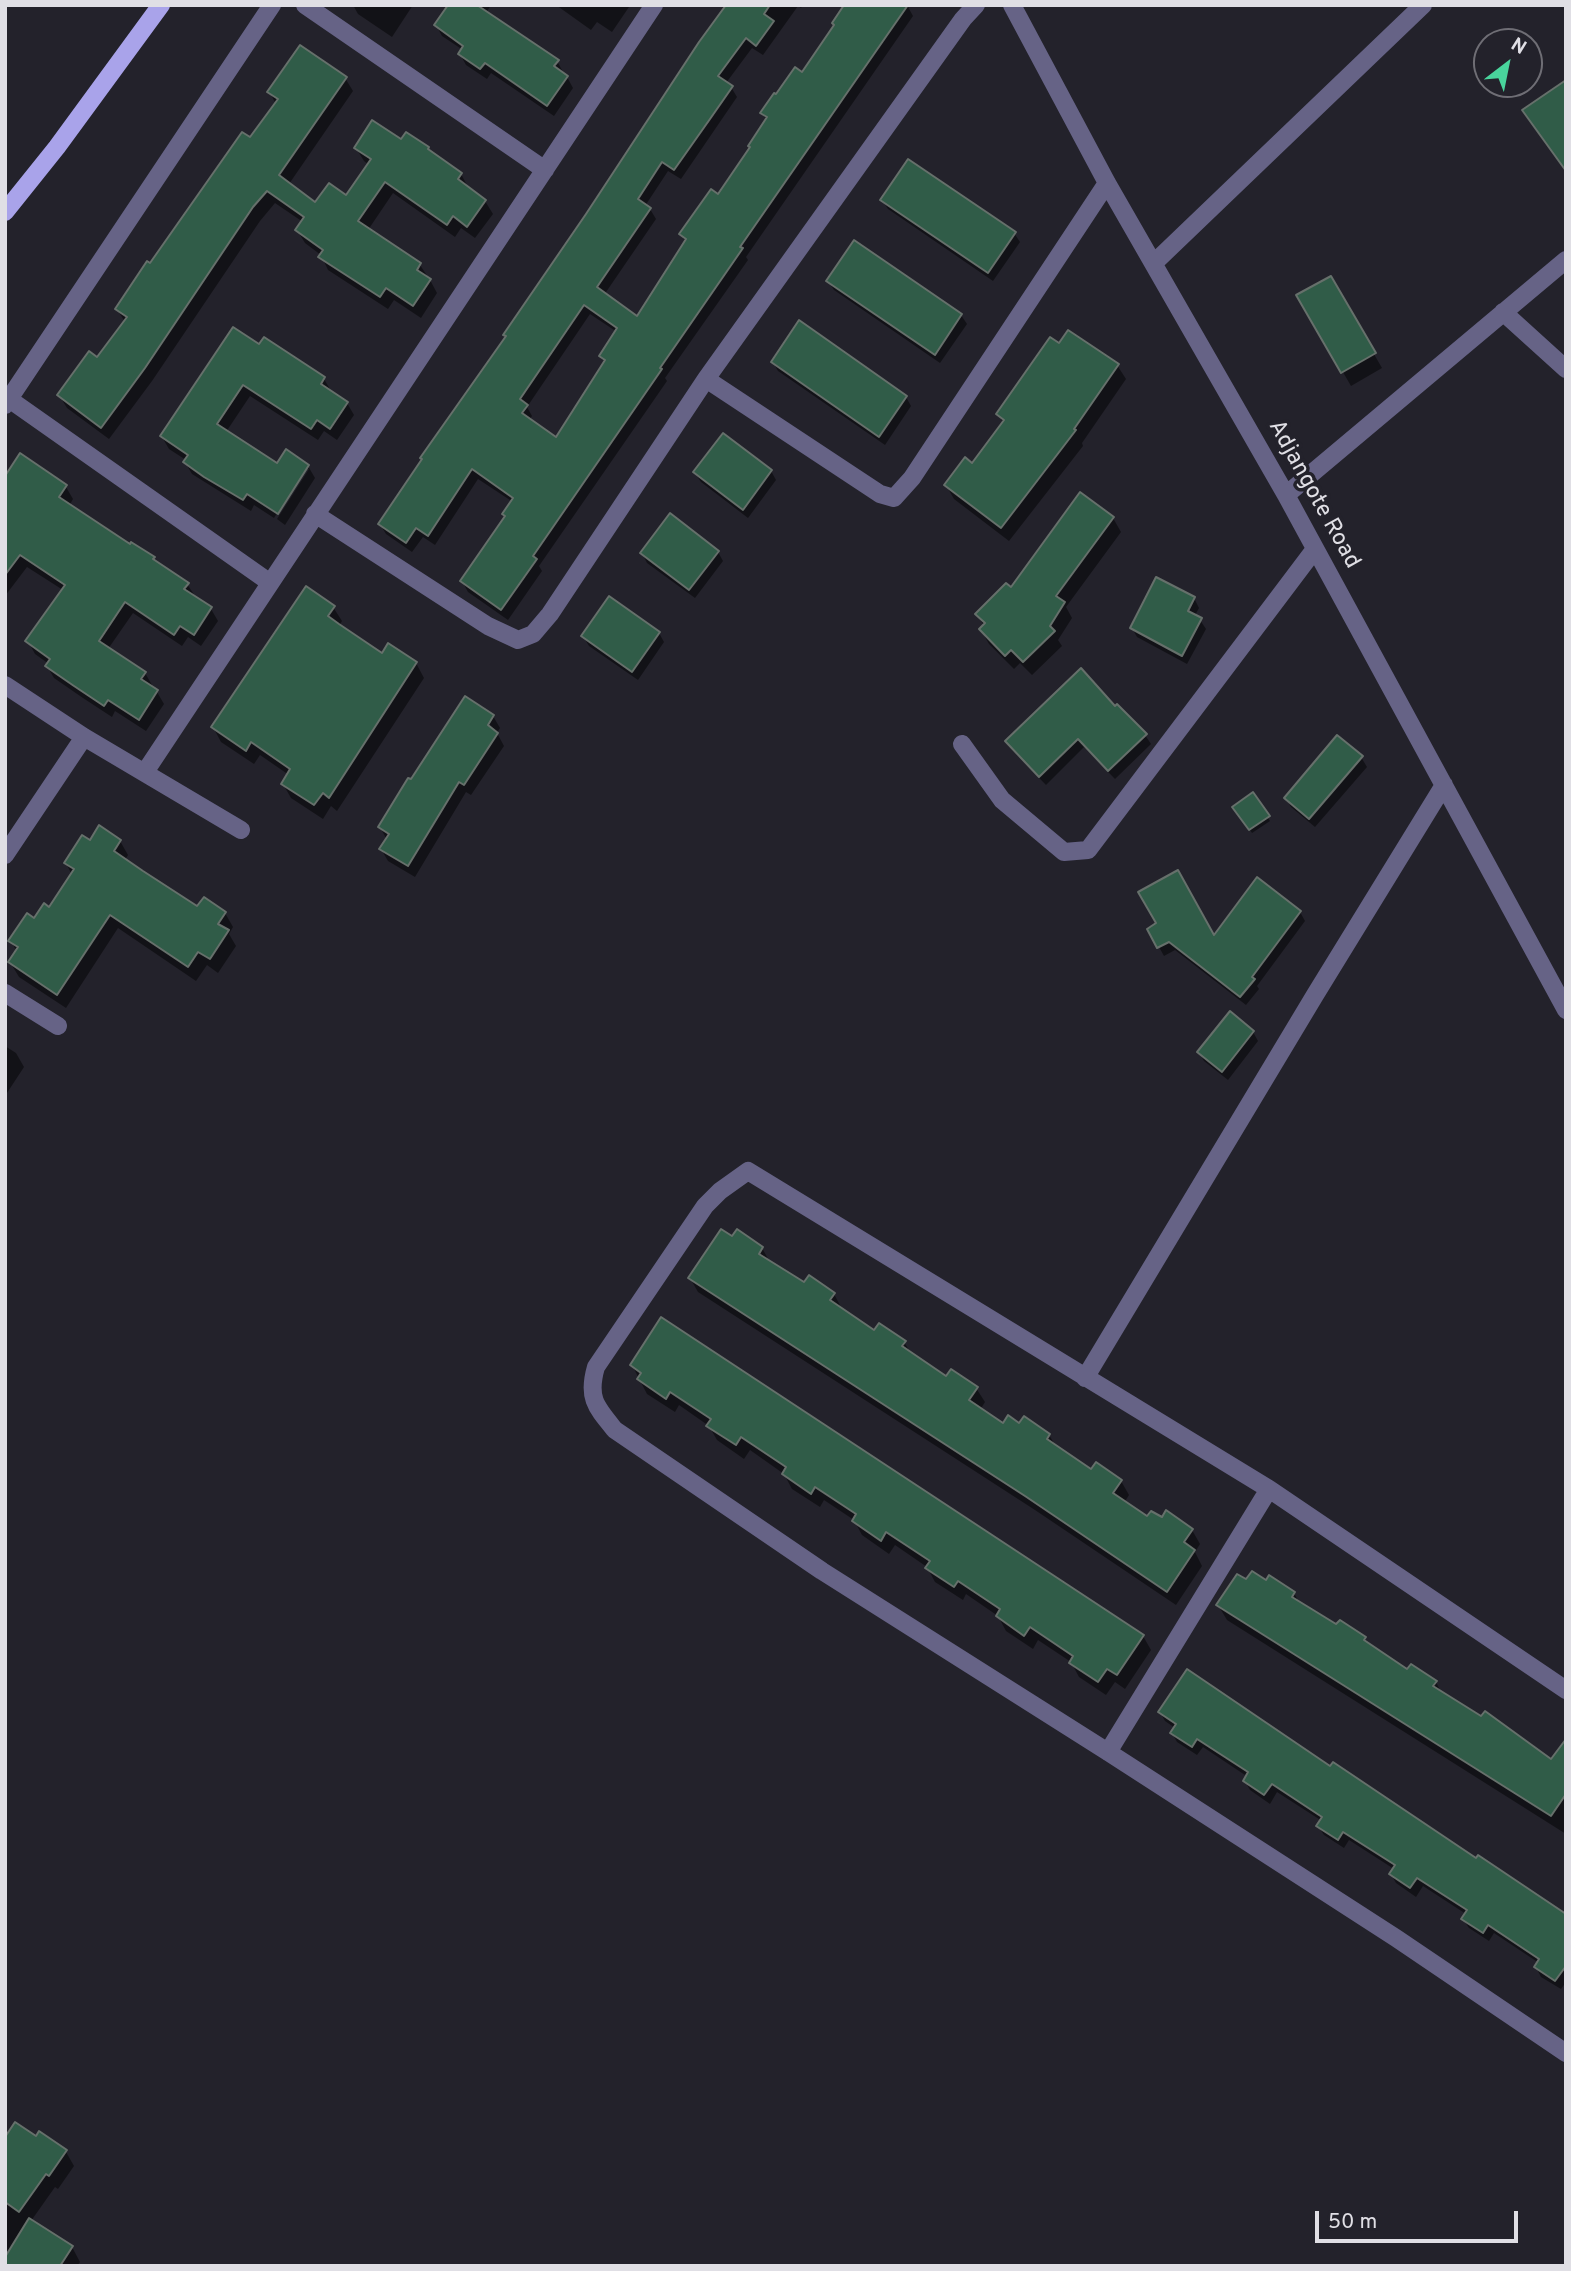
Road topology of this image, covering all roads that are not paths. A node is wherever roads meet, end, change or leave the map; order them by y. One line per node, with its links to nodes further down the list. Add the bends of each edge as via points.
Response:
1 (161, 5): 10 (main road)
2 (272, 5): 16 (street)
3 (305, 5): 8 (street)
4 (654, 5): 8 (street)
5 (976, 5): 15 (street)
6 (1012, 5): 9 (street, Adjangote Road)
7 (1423, 5): 12 (street)
8 (545, 170): 18 (street)
9 (1107, 183): 12 (street, Adjangote Road); 15 (street, via 912,478 894,498 880,494)
10 (5, 212)
11 (1566, 260): 13 (street)
12 (1154, 263): 17 (street, Adjangote Road)
13 (1503, 312): 14 (street); 17 (street)
14 (1566, 369)
15 (706, 379): 18 (street, via 550,614 533,634 518,640 488,626)
16 (7, 402): 20 (street)
17 (1286, 495): 19 (street, Adjangote Road)
18 (315, 514): 20 (street)
19 (1315, 549): 23 (street, via 1088,850 1064,852 1002,800); 25 (street, Adjangote Road)
20 (269, 582): 24 (street)
21 (5, 685): 22 (street)
22 (84, 737): 24 (street); 27 (street)
23 (962, 744)
24 (145, 772): 26 (street)
25 (1444, 785): 29 (street, Adjangote Road); 31 (street)
26 (241, 830)
27 (5, 855)
28 (5, 993): 30 (street)
29 (1566, 1010)
30 (58, 1026)
31 (1085, 1378): 32 (street); 34 (street, via 748,1171 705,1206 596,1367 590,1387 596,1408 615,1430 822,1571)
32 (1269, 1489): 33 (street); 34 (street)
33 (1566, 1690)
34 (1108, 1752): 35 (street)
35 (1566, 2053)

